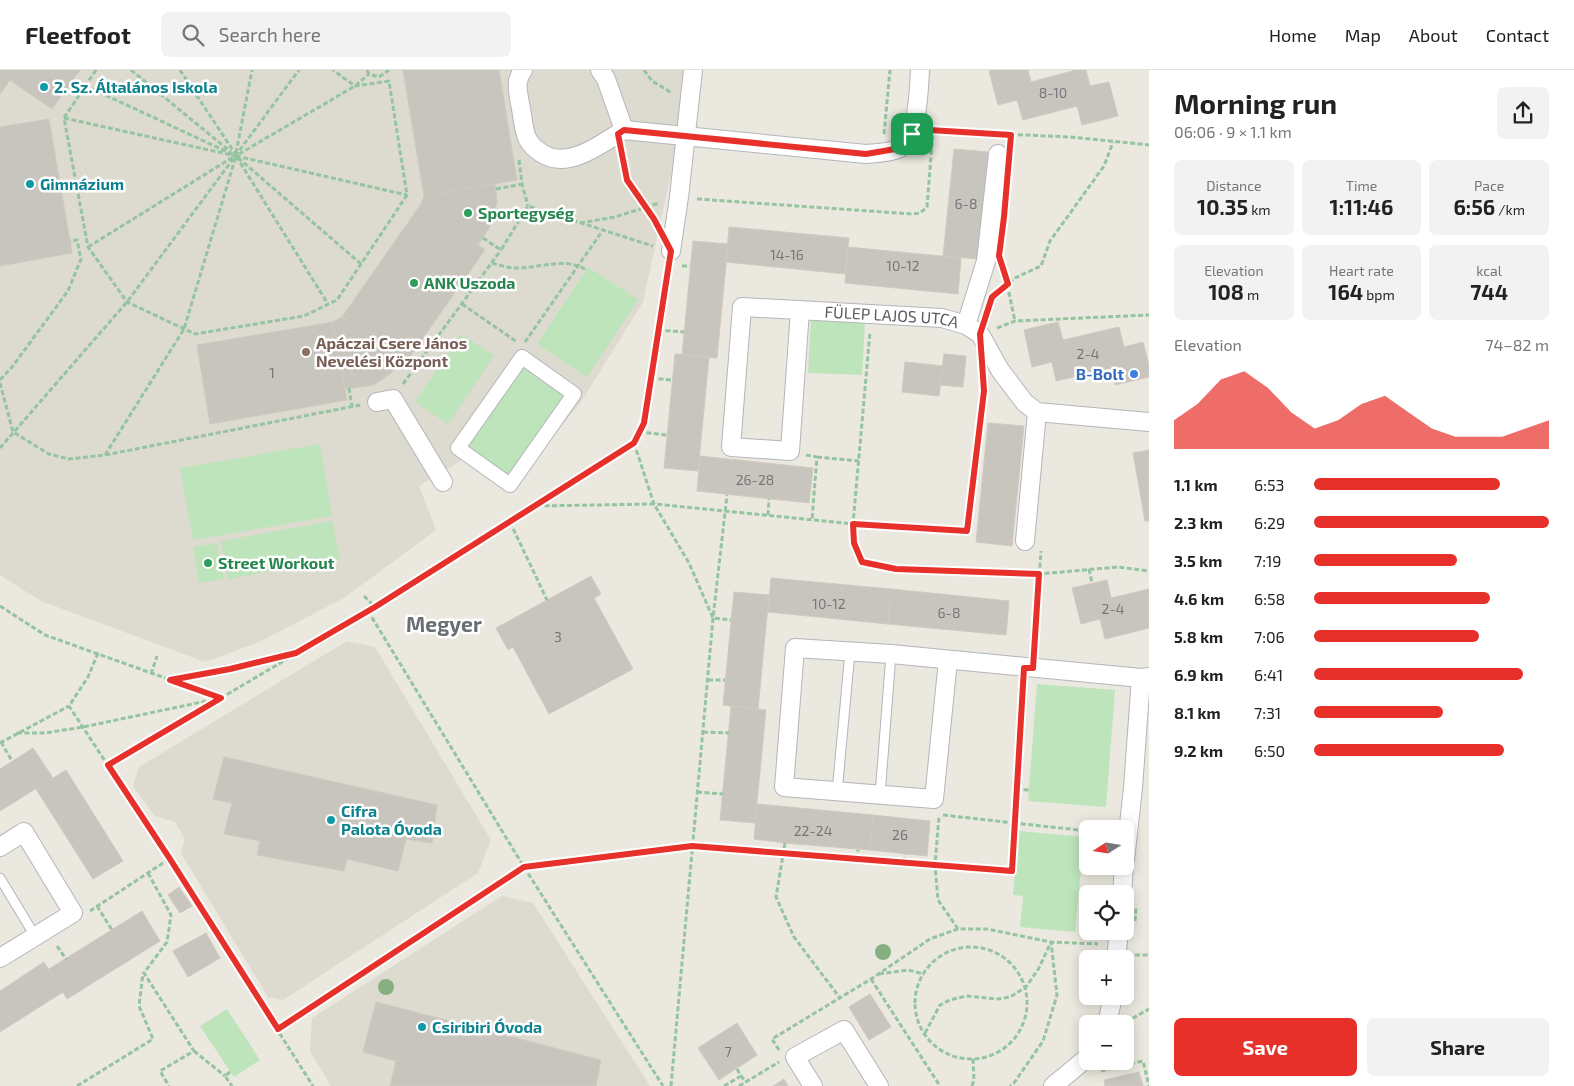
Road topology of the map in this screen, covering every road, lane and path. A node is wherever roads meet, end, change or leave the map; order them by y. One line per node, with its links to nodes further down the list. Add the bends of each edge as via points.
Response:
1 (96, 70): 15 (path)
2 (131, 70): 27 (path)
3 (180, 70): 27 (path)
4 (252, 70): 27 (path)
5 (299, 70): 27 (path)
6 (333, 70): 16 (path)
7 (389, 70): 14 (path, via 379,77)
8 (523, 70): 21 (street, via 517,82 524,132 532,148 550,158 568,158 592,150)
9 (600, 70): 21 (street, via 606,79)
10 (644, 70): 17 (path, via 652,81)
11 (693, 70): 17 (street)
12 (890, 70): 25 (path)
13 (920, 70): 19 (street)
14 (368, 72): 16 (path)
15 (86, 86): 18 (path); 27 (path)
16 (355, 86): 27 (path); 29 (path, via 389,81)
17 (689, 103): 22 (street)
18 (64, 118): 27 (path); 36 (path)
19 (913, 129): 20 (path); 25 (street, via 901,148)
20 (933, 130): 23 (path); 30 (path, via 927,207 920,213)
21 (621, 132): 22 (street); 32 (path, via 627,180)
22 (686, 137): 25 (street, via 866,154); 30 (street)
23 (1113, 142): 24 (path); 43 (path, via 1104,166 1050,241 1041,266)
24 (1149, 145)
25 (882, 152)
26 (998, 154): 53 (street, via 986,261)
27 (236, 156): 29 (path); 36 (path); 40 (path); 45 (path); 46 (path); 51 (path)
28 (496, 189): 31 (path, via 522,181)
29 (407, 196): 40 (path)
30 (679, 197): 32 (path); 38 (street)
31 (528, 206): 33 (path); 37 (path)
32 (645, 206): 33 (path, via 615,217); 38 (path)
33 (580, 223): 38 (path)
34 (483, 238): 37 (path)
35 (70, 241): 59 (path, via 77,240 81,259 68,291)
36 (88, 248): 45 (path)
37 (501, 250): 39 (path)
38 (671, 251): 52 (path)
39 (492, 263): 42 (path, via 515,268 579,265); 47 (path)
40 (361, 264): 46 (path, via 337,300)
41 (1002, 265): 43 (path)
42 (586, 270)
43 (1008, 284): 44 (path, via 992,297); 50 (path)
44 (994, 288)
45 (127, 302): 51 (path); 71 (path)
46 (328, 304): 51 (path, via 304,316 195,334)
47 (462, 304): 55 (path); 57 (path)
48 (800, 310): 48 (street, FÜLEP LAJOS UTCA, via 742,307 731,447 790,451); 53 (street, FÜLEP LAJOS UTCA, via 942,318)
49 (1149, 315): 50 (path)
50 (1015, 321): 53 (path)
51 (184, 329): 75 (path)
52 (658, 330): 54 (path); 58 (path)
53 (973, 330): 69 (street, FÜLEP LAJOS UTCA, via 1025,403)
54 (684, 332)
55 (522, 346)
56 (400, 362): 57 (path)
57 (412, 370): 64 (path)
58 (651, 378): 60 (path); 72 (path, via 644,423)
59 (0, 380)
60 (672, 380)
61 (984, 382): 87 (path, via 967,531 853,524 854,543 862,562 896,569)
62 (0, 384): 71 (path)
63 (349, 388): 67 (path)
64 (401, 388)
65 (574, 394): 65 (street, via 510,485 458,448 522,357)
66 (377, 402): 78 (street, via 393,399)
67 (352, 406): 68 (path); 75 (path)
68 (358, 406)
69 (1037, 412): 70 (street); 84 (street)
70 (1149, 422)
71 (13, 432): 74 (path); 75 (path, via 48,454 68,459)
72 (639, 432): 73 (path); 81 (path, via 634,443)
73 (667, 436)
74 (0, 448)
75 (105, 455)
76 (817, 456): 77 (path)
77 (859, 461)
78 (443, 482)
79 (727, 494): 94 (path)
80 (769, 499): 82 (path)
81 (536, 506): 83 (path); 94 (path, via 654,504 689,563)
82 (768, 515)
83 (510, 522): 90 (path); 92 (path)
84 (1033, 544): 87 (path)
85 (1089, 569): 86 (path, via 1118,567); 87 (path); 88 (path)
86 (1149, 571)
87 (1039, 574): 102 (path)
88 (1092, 583)
89 (364, 596): 92 (path)
90 (547, 600)
91 (0, 606): 97 (path, via 45,635)
92 (375, 607): 93 (path)
93 (368, 611): 98 (path); 135 (path)
94 (713, 618): 95 (path); 106 (path)
95 (731, 620)
96 (850, 652): 99 (street); 120 (lane); 120 (street, via 795,648 784,787)
97 (98, 653): 103 (path); 109 (path, via 88,678)
98 (296, 653): 105 (path); 108 (path)
99 (891, 654): 101 (street); 122 (lane)
100 (157, 656): 103 (path)
101 (948, 660): 102 (street); 122 (street, via 934,799)
102 (1029, 668): 104 (street); 117 (path)
103 (151, 674): 105 (path)
104 (1145, 677): 123 (street)
105 (170, 680): 108 (path)
106 (708, 680): 107 (path); 111 (path)
107 (725, 680)
108 (221, 698): 110 (path); 116 (path)
109 (69, 706): 110 (path); 112 (path)
110 (83, 727): 112 (path, via 45,733); 116 (path)
111 (703, 732): 113 (path); 119 (path)
112 (17, 733): 114 (path)
113 (729, 733)
114 (0, 743): 115 (path)
115 (12, 761)
116 (108, 765): 155 (path)
117 (1016, 789): 118 (path); 124 (path)
118 (1029, 790)
119 (697, 792): 121 (path); 127 (path)
120 (837, 792): 122 (street)
121 (723, 794)
122 (880, 795)
123 (1129, 820)
124 (1014, 823): 125 (path); 134 (path, via 1012,871); 134 (path, via 939,814)
125 (1079, 830)
126 (785, 843): 130 (path)
127 (692, 846): 130 (path); 135 (path); 173 (path)
128 (0, 847): 141 (street, via 24,832 73,913)
129 (858, 850): 132 (path)
130 (784, 853): 132 (path); 152 (path, via 776,897 794,937)
131 (905, 854): 133 (path)
132 (857, 859): 133 (path)
133 (904, 862): 134 (path)
134 (935, 865): 139 (path, via 938,900)
135 (524, 867): 155 (path); 172 (path)
136 (148, 873): 147 (path, via 171,915 166,942)
137 (0, 878): 141 (lane)
138 (97, 906): 140 (path)
139 (958, 929): 142 (path, via 987,929); 148 (path, via 930,939)
140 (112, 930)
141 (35, 936): 145 (street)
142 (1051, 942): 144 (path); 151 (path); 179 (path, via 1057,995 1043,1041)
143 (56, 944): 146 (path)
144 (1118, 945)
145 (0, 958)
146 (66, 959)
147 (144, 973): 157 (path); 168 (path, via 139,1006 153,1039)
148 (878, 974): 149 (path, via 908,970); 150 (path)
149 (924, 974): 151 (path, via 930,963 956,948 985,948 1011,962); 156 (path, via 916,988 916,1018)
150 (871, 979): 152 (path); 177 (path)
151 (1026, 987): 156 (path, via 1010,997 966,996 950,1000 940,1005); 159 (path, via 1026,1017 1012,1043 986,1058)
152 (840, 998): 158 (path, via 772,1039)
153 (1149, 1009): 154 (path)
154 (1134, 1018)
155 (278, 1029): 171 (path)
156 (925, 1033): 159 (path, via 931,1044 957,1058)
157 (194, 1051): 165 (path); 169 (path, via 160,1071)
158 (780, 1052)
159 (973, 1058): 178 (path)
160 (784, 1059): 167 (path)
161 (1079, 1064): 180 (street)
162 (737, 1069): 166 (path)
163 (230, 1072): 165 (path)
164 (1099, 1072): 181 (path, via 1143,1061)
165 (225, 1076): 170 (path)
166 (741, 1076): 167 (path); 174 (path)
167 (742, 1084)
168 (77, 1086)
169 (169, 1086)
170 (232, 1086)
171 (313, 1086)
172 (662, 1086)
173 (672, 1086)
174 (724, 1086)
175 (813, 1086): 176 (street, via 795,1057 844,1030)
176 (879, 1086)
177 (940, 1086)
178 (972, 1086)
179 (1010, 1086)
180 (1053, 1086)
181 (1149, 1086)

